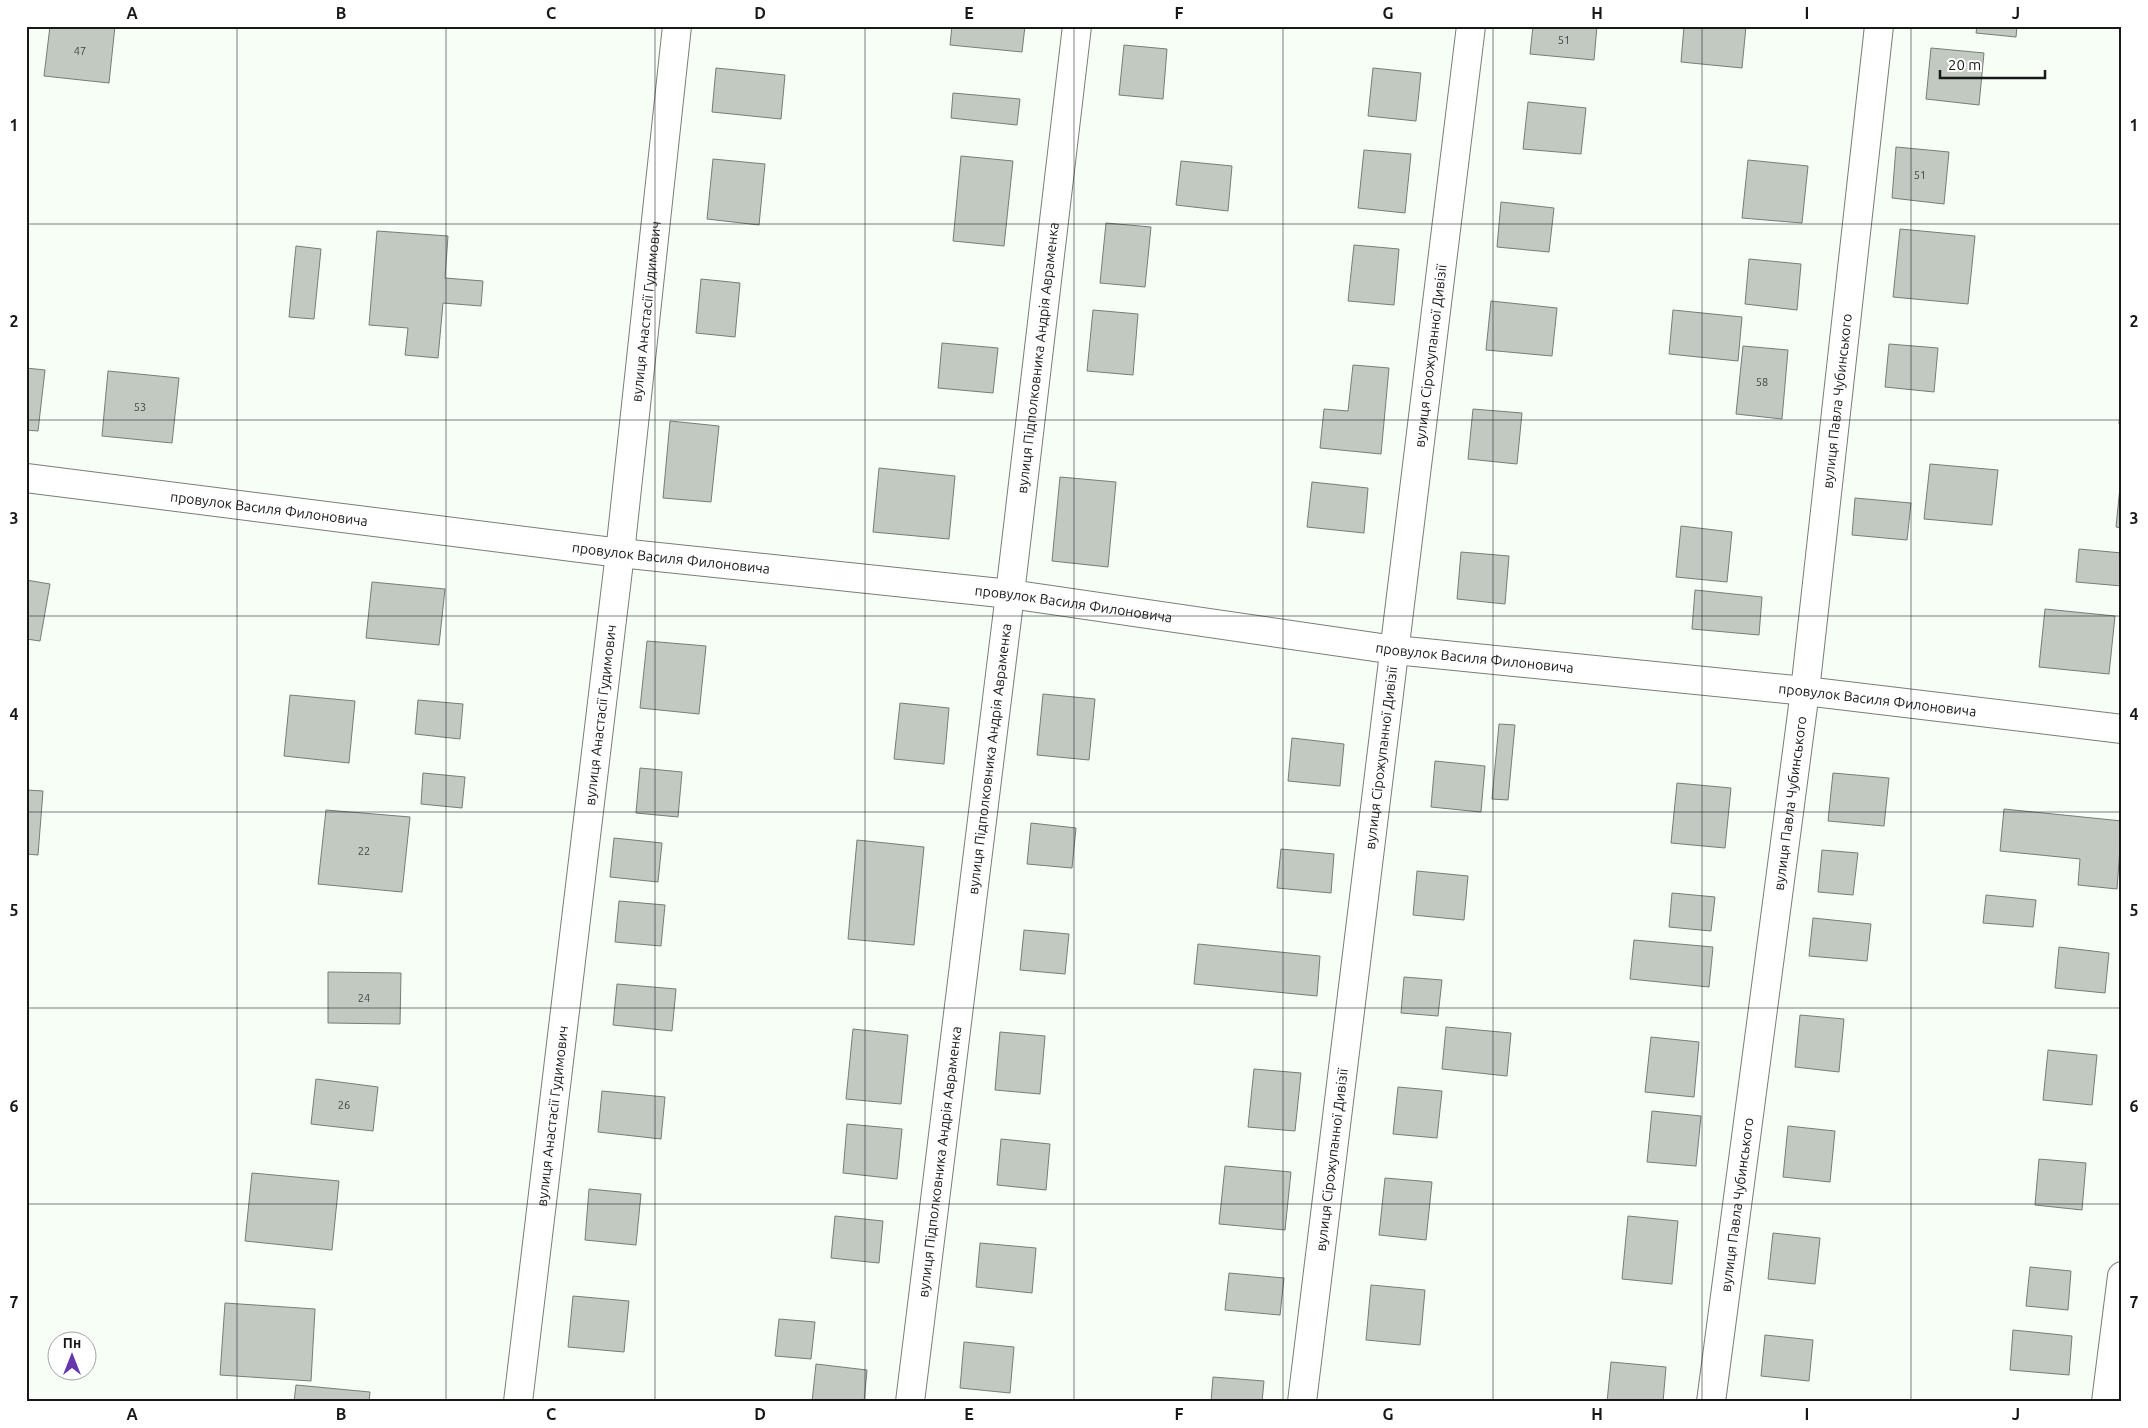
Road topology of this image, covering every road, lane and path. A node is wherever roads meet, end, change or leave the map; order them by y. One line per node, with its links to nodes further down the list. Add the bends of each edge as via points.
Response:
1 (678, 26): 6 (street, вулиця Анастасії Гудимович)
2 (1077, 26): 7 (street, вулиця Підполковника Андрія Авраменка)
3 (1471, 26): 8 (street, вулиця Сірожупанної Дивізії)
4 (1879, 26): 9 (street, вулиця Павла Чубинського)
5 (26, 478): 6 (street, провулок Василя Филоновича)
6 (620, 553): 7 (street, провулок Василя Филоновича); 12 (street, вулиця Анастасії Гудимович)
7 (1010, 594): 8 (street, провулок Василя Филоновича); 13 (street, вулиця Підполковника Андрія Авраменка)
8 (1396, 650): 9 (street, провулок Василя Филоновича); 14 (street, вулиця Сірожупанної Дивізії)
9 (1805, 691): 10 (street, провулок Василя Филоновича); 15 (street, вулиця Павла Чубинського)
10 (2122, 728)
11 (2122, 1276): 16 (street)
12 (518, 1402)
13 (910, 1402)
14 (1302, 1402)
15 (1711, 1402)
16 (2106, 1402)

